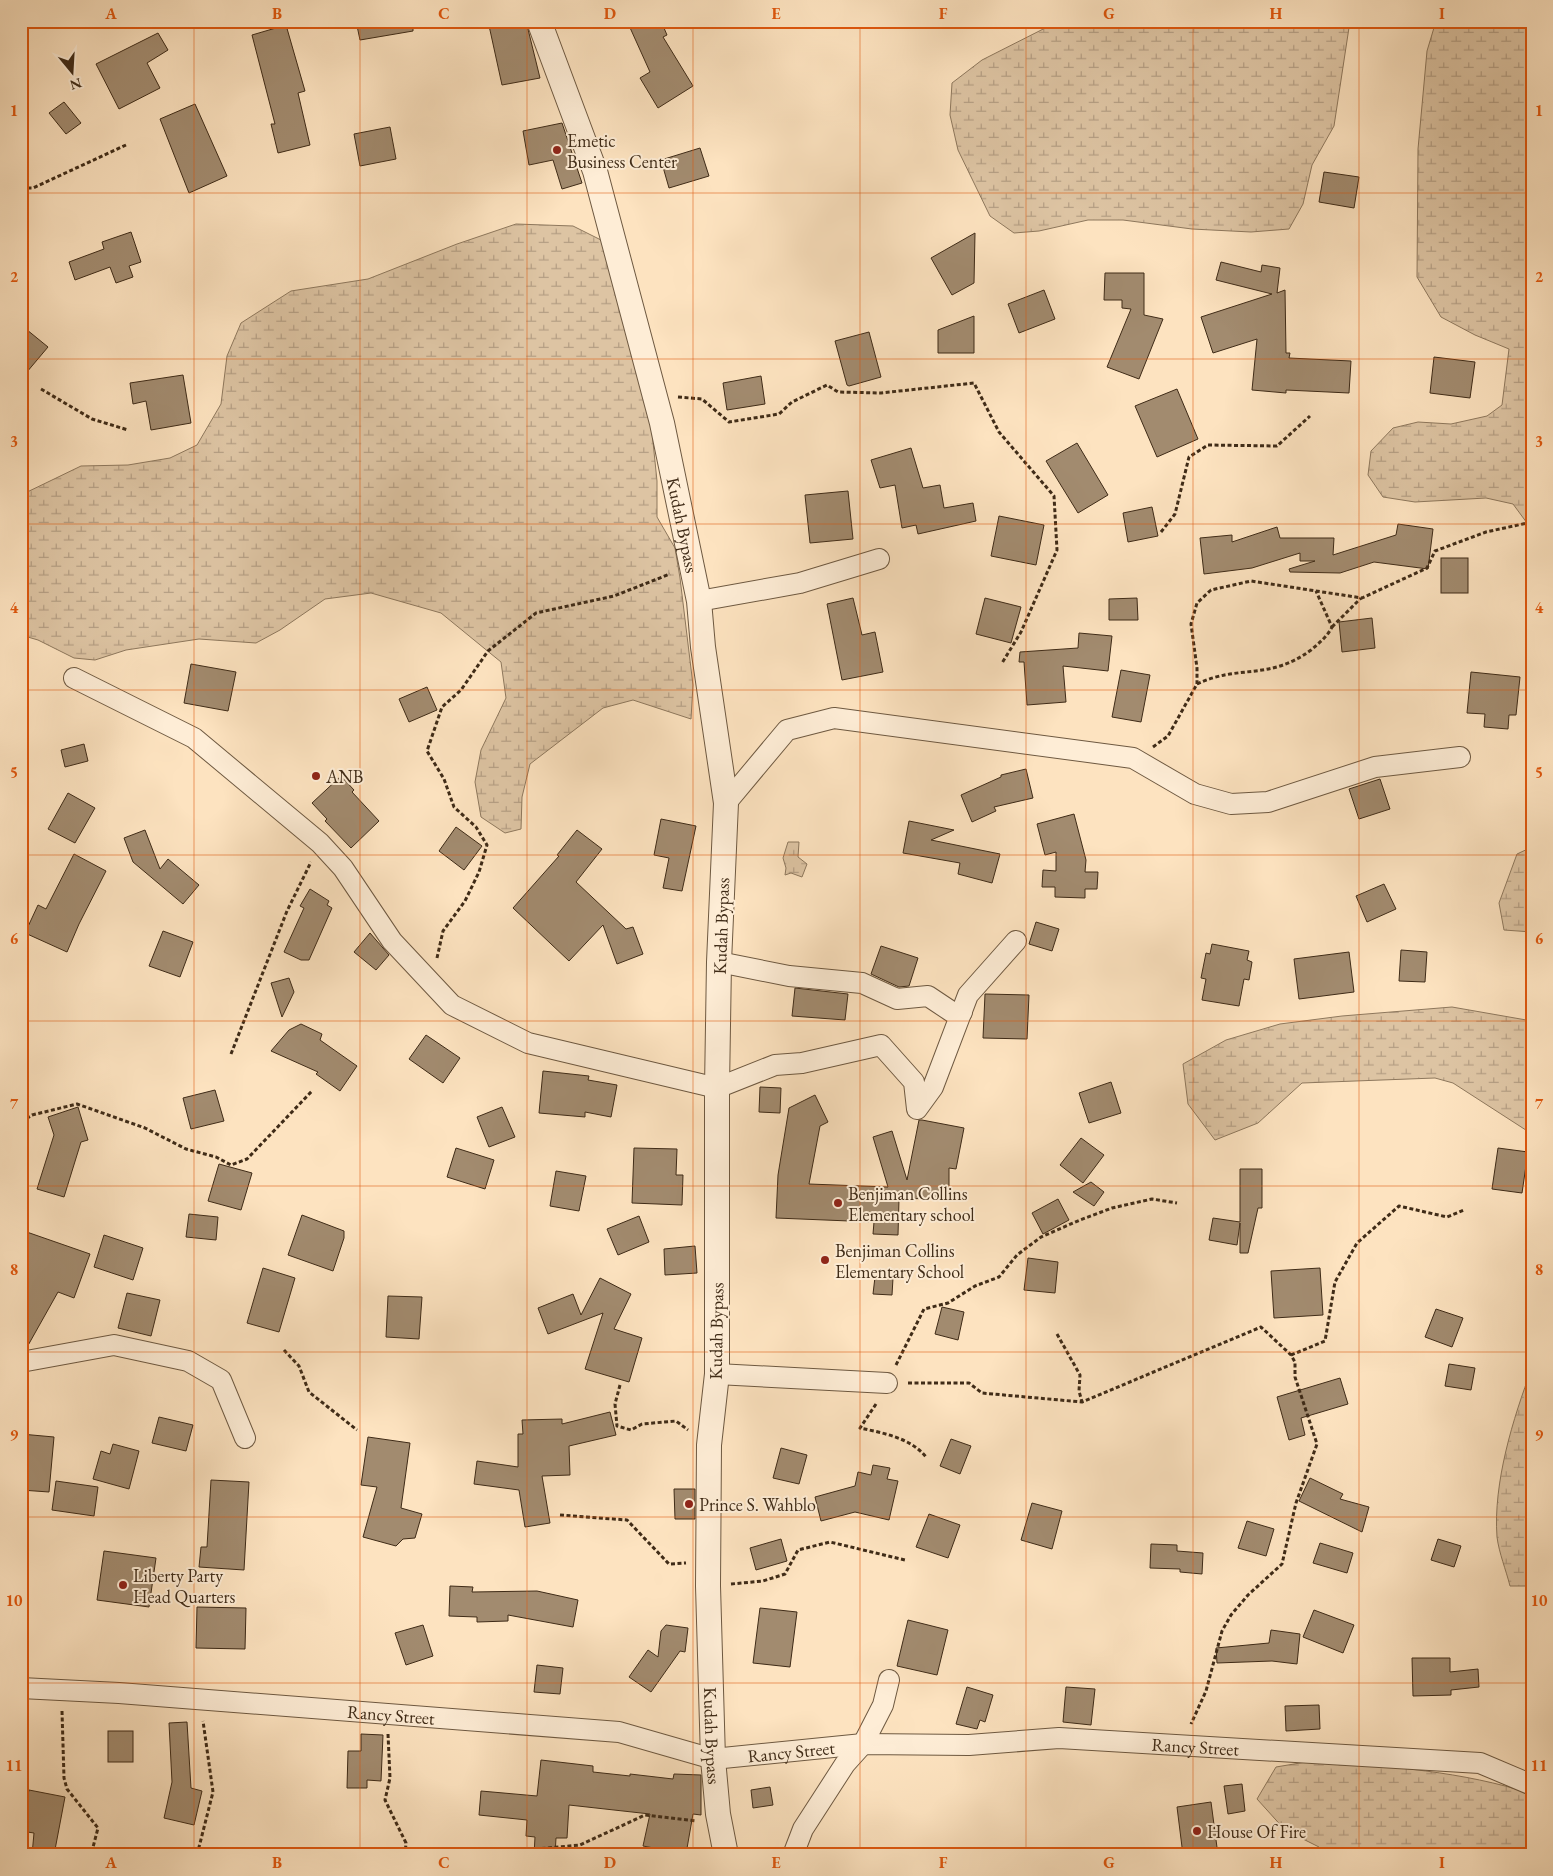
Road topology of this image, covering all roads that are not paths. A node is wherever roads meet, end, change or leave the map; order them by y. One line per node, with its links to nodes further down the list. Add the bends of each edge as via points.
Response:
1 (539, 21): 3 (street, Kudah Bypass, via 595,171 654,395)
2 (880, 559): 3 (street, via 800,583)
3 (699, 601): 6 (street, Kudah Bypass)
4 (74, 678): 10 (street, via 194,738 320,844 343,868 392,941 452,1005 528,1043)
5 (1460, 757): 6 (street, via 1375,767 1268,802 1231,804 1195,794 1133,758 834,718 788,730)
6 (726, 802): 8 (street, Kudah Bypass)
7 (1016, 941): 9 (street, via 968,995)
8 (719, 962): 9 (street, via 789,976 862,983 897,999 928,996 952,1012); 10 (street, Kudah Bypass)
9 (962, 1012): 10 (street, via 933,1087 917,1110 914,1082 881,1044 802,1064 775,1065)
10 (717, 1088): 12 (street, Kudah Bypass)
11 (21, 1362): 14 (street, via 114,1345 188,1361 221,1380)
12 (717, 1374): 13 (street); 18 (street, Kudah Bypass, via 709,1445 708,1574)
13 (887, 1383)
14 (246, 1438)
15 (889, 1680): 17 (street, via 883,1705)
16 (21, 1688): 18 (street, Rancy Street, via 619,1732)
17 (862, 1744): 18 (street, Rancy Street); 19 (street, Rancy Street, via 969,1745 1059,1738 1480,1763); 21 (street, via 845,1764 804,1830)
18 (713, 1759): 20 (street, Kudah Bypass)
19 (1532, 1784)
20 (726, 1855)
21 (793, 1855)

